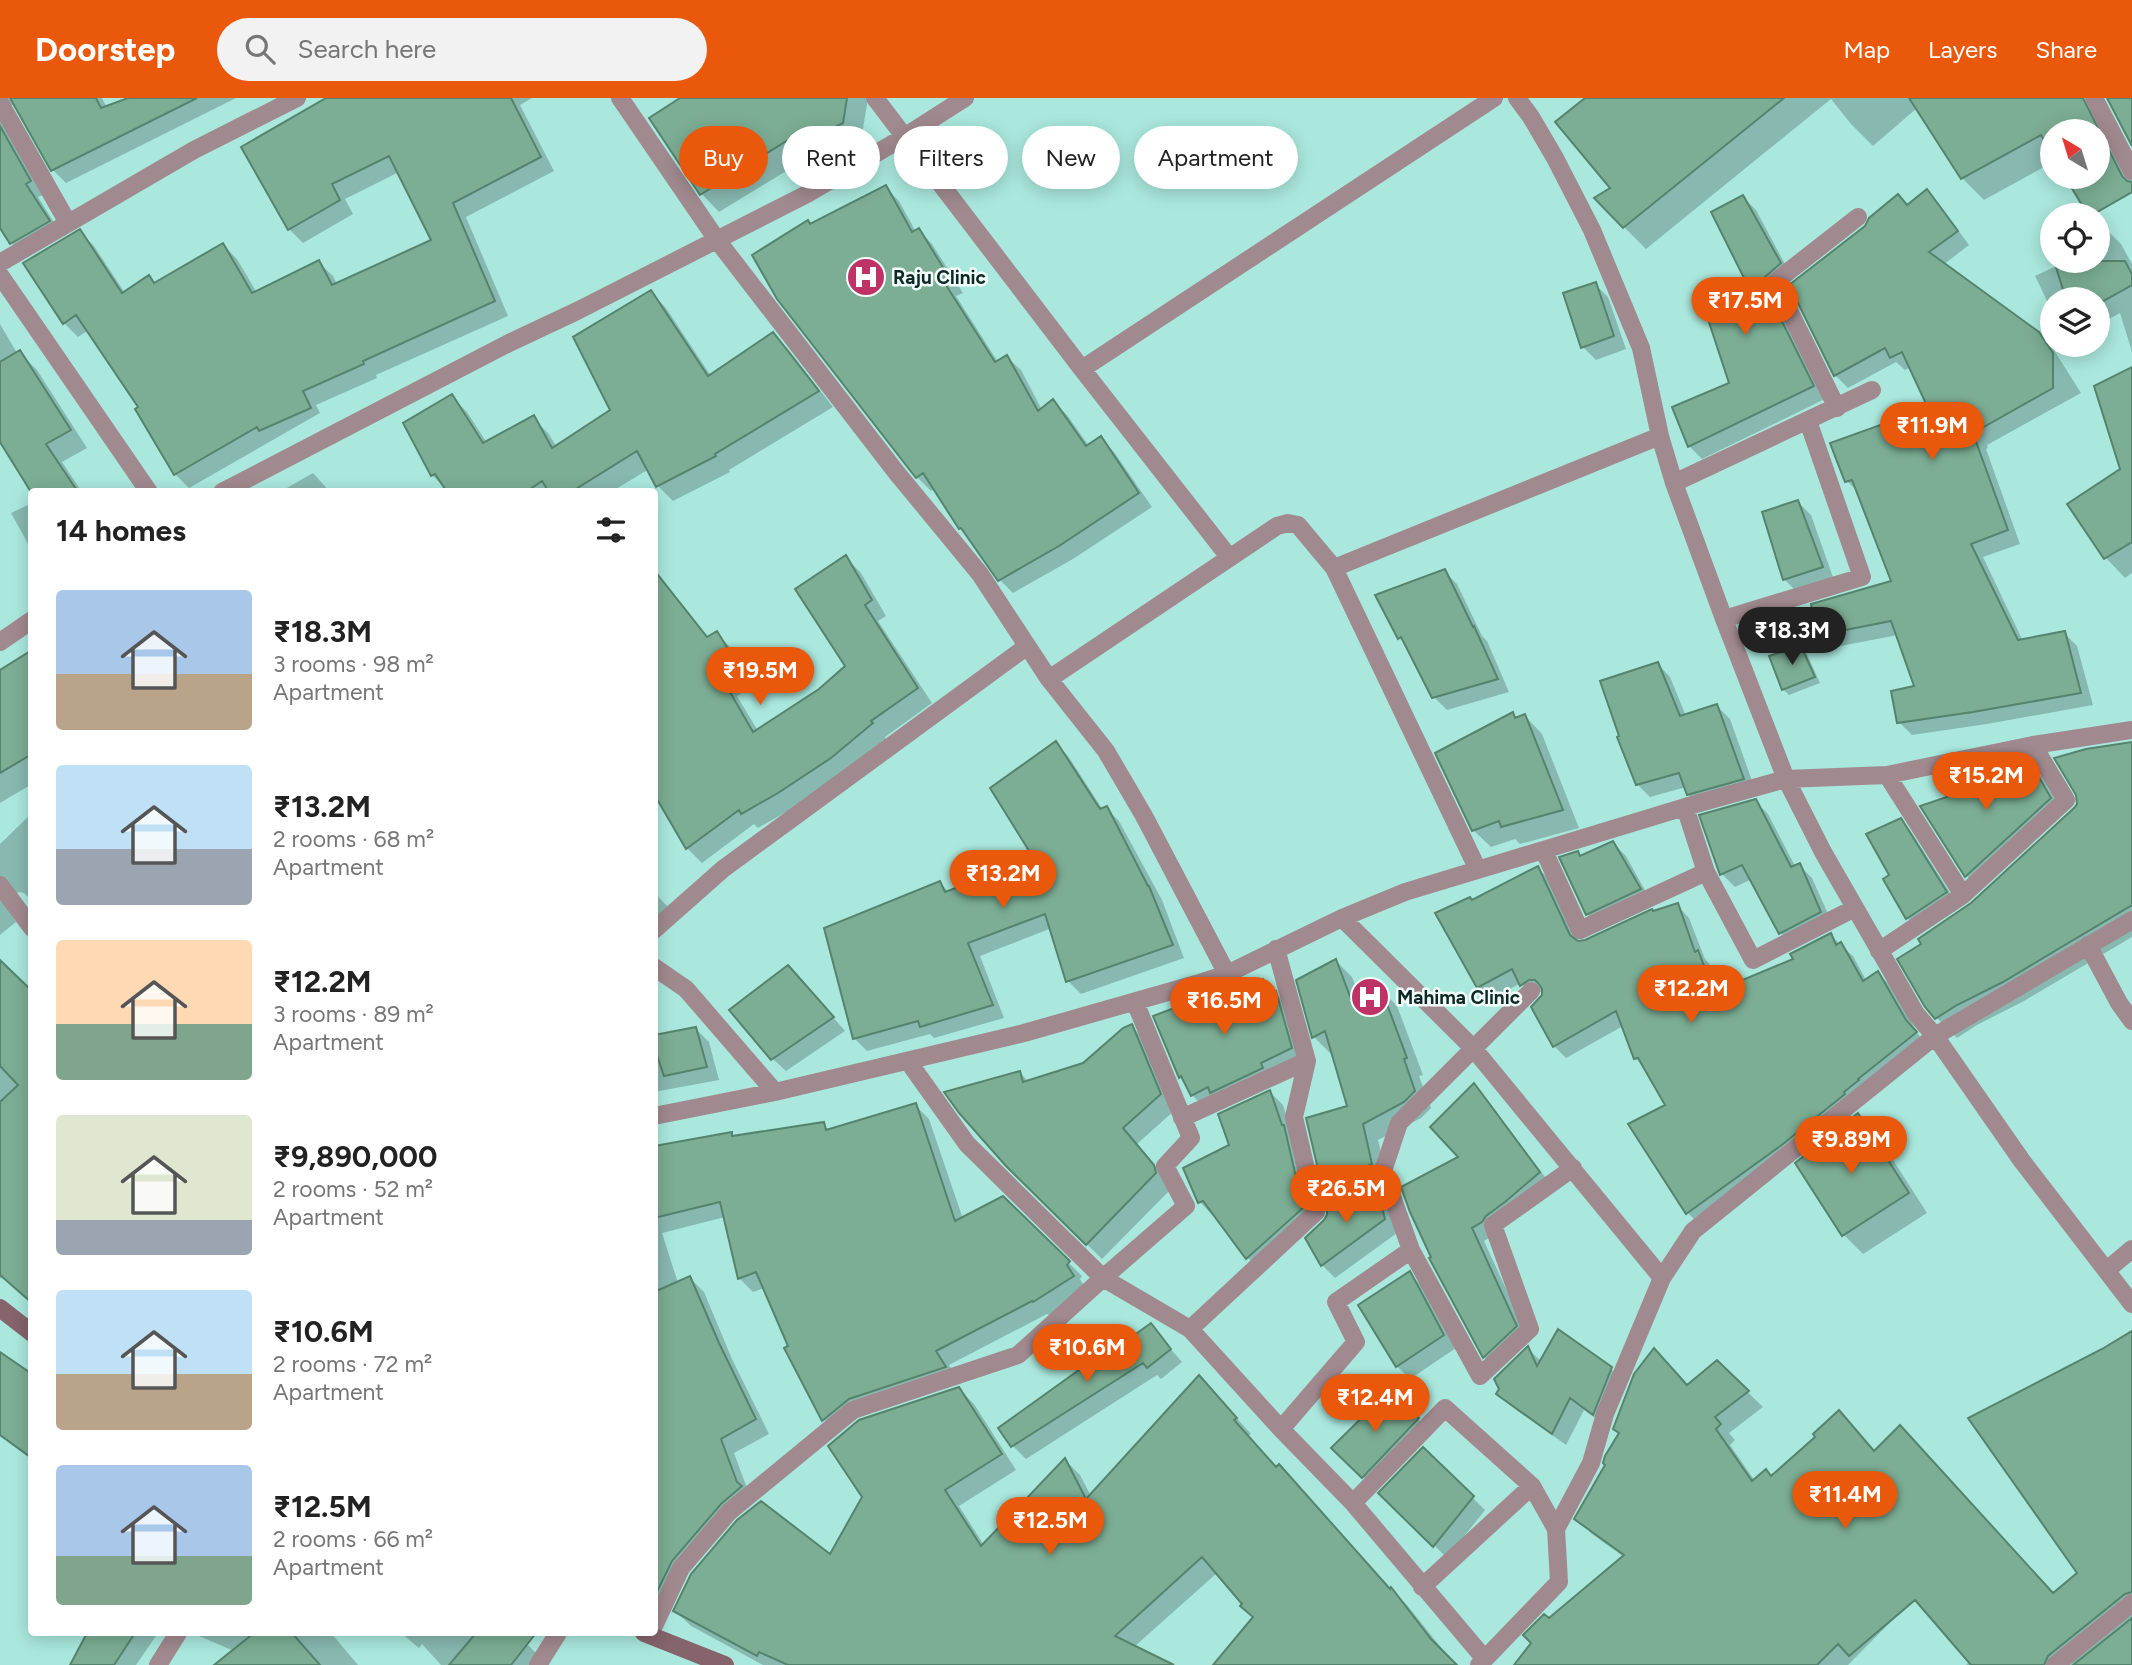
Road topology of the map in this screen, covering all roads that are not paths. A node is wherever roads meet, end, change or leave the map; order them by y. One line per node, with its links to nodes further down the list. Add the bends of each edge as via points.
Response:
1 (297, 98): 15 (street)
2 (620, 98): 16 (street)
3 (875, 98): 9 (street)
4 (965, 98): 10 (street)
5 (1494, 98): 19 (street)
6 (1517, 98): 23 (street, via 1592,230 1641,348)
7 (2094, 98): 12 (street)
8 (0, 103): 15 (street)
9 (895, 126)
10 (922, 126)
11 (894, 144): 16 (street)
12 (2132, 170)
13 (943, 189): 19 (street)
14 (1858, 217): 21 (street, via 1775,282)
15 (68, 222): 17 (street)
16 (717, 240): 26 (street); 32 (street, via 979,574)
17 (0, 263)
18 (0, 275): 25 (street)
19 (1082, 369): 27 (street)
20 (1872, 390): 21 (street)
21 (1837, 408): 22 (street)
22 (1808, 421): 24 (street); 29 (street, via 1862,577)
23 (1660, 436): 24 (street); 28 (street)
24 (1674, 483): 29 (street)
25 (146, 488)
26 (230, 488)
27 (1229, 557): 28 (street, via 1288,523 1298,525); 33 (street)
28 (1334, 568): 40 (street)
29 (1724, 619): 37 (street)
30 (28, 623): 31 (street)
31 (0, 642)
32 (1026, 647): 33 (street); 48 (street, via 723,869)
33 (1049, 679): 53 (street, via 1106,751)
34 (2132, 730): 35 (street)
35 (2033, 745): 36 (street); 43 (street, via 2066,800)
36 (1887, 775): 37 (street); 43 (street)
37 (1786, 779): 38 (street); 44 (street)
38 (1685, 807): 39 (street); 41 (street)
39 (1544, 851): 40 (street); 41 (street, via 1580,930)
40 (1478, 870): 45 (street, via 1405,892)
41 (1706, 872): 44 (street, via 1753,960)
42 (0, 885): 47 (street)
43 (1963, 895): 51 (street)
44 (1855, 908): 51 (street)
45 (1342, 918): 50 (street); 58 (street)
46 (2132, 920): 49 (street)
47 (28, 923)
48 (658, 926)
49 (2088, 945): 56 (street); 57 (street)
50 (1276, 949): 53 (street); 60 (street)
51 (1879, 951): 57 (street, via 1916,1014)
52 (658, 970): 61 (street, via 686,989)
53 (1227, 974): 55 (street)
54 (1531, 991): 58 (street)
55 (1135, 1002): 59 (street); 63 (street)
56 (2132, 1021)
57 (1935, 1036): 69 (street, via 2022,1161); 71 (street, via 1693,1231)
58 (1473, 1048): 64 (street); 65 (street, via 1399,1123)
59 (908, 1061): 61 (street); 70 (street, via 967,1144)
60 (1307, 1061): 63 (street); 66 (street, via 1294,1116)
61 (775, 1092): 62 (street)
62 (658, 1115)
63 (1182, 1118): 70 (street, via 1191,1138 1165,1166 1186,1206)
64 (1573, 1168): 67 (street, via 1493,1225 1530,1329 1480,1376); 71 (street)
65 (1383, 1171): 66 (street); 67 (street)
66 (1314, 1202): 74 (street, via 1316,1212)
67 (1411, 1250): 76 (street, via 1336,1302 1356,1342)
68 (2132, 1250): 69 (street)
69 (2107, 1270): 72 (street)
70 (1103, 1278): 74 (street); 82 (street, via 1018,1355 853,1410 729,1512 681,1568)
71 (1662, 1278): 79 (street, via 1605,1414 1591,1464)
72 (2132, 1304)
73 (0, 1308): 75 (street)
74 (1190, 1329): 76 (street)
75 (28, 1330)
76 (1281, 1429): 78 (street)
77 (1532, 1486): 78 (street, via 1445,1408); 79 (street); 80 (street)
78 (1353, 1503): 80 (street)
79 (1556, 1529): 86 (street, via 1559,1583)
80 (1422, 1587): 86 (street)
81 (2132, 1603): 90 (street)
82 (658, 1615)
83 (176, 1636): 87 (street)
84 (556, 1636): 88 (street)
85 (658, 1636): 89 (street)
86 (1482, 1662)
87 (158, 1665)
88 (538, 1665)
89 (725, 1665)
90 (2055, 1665)

